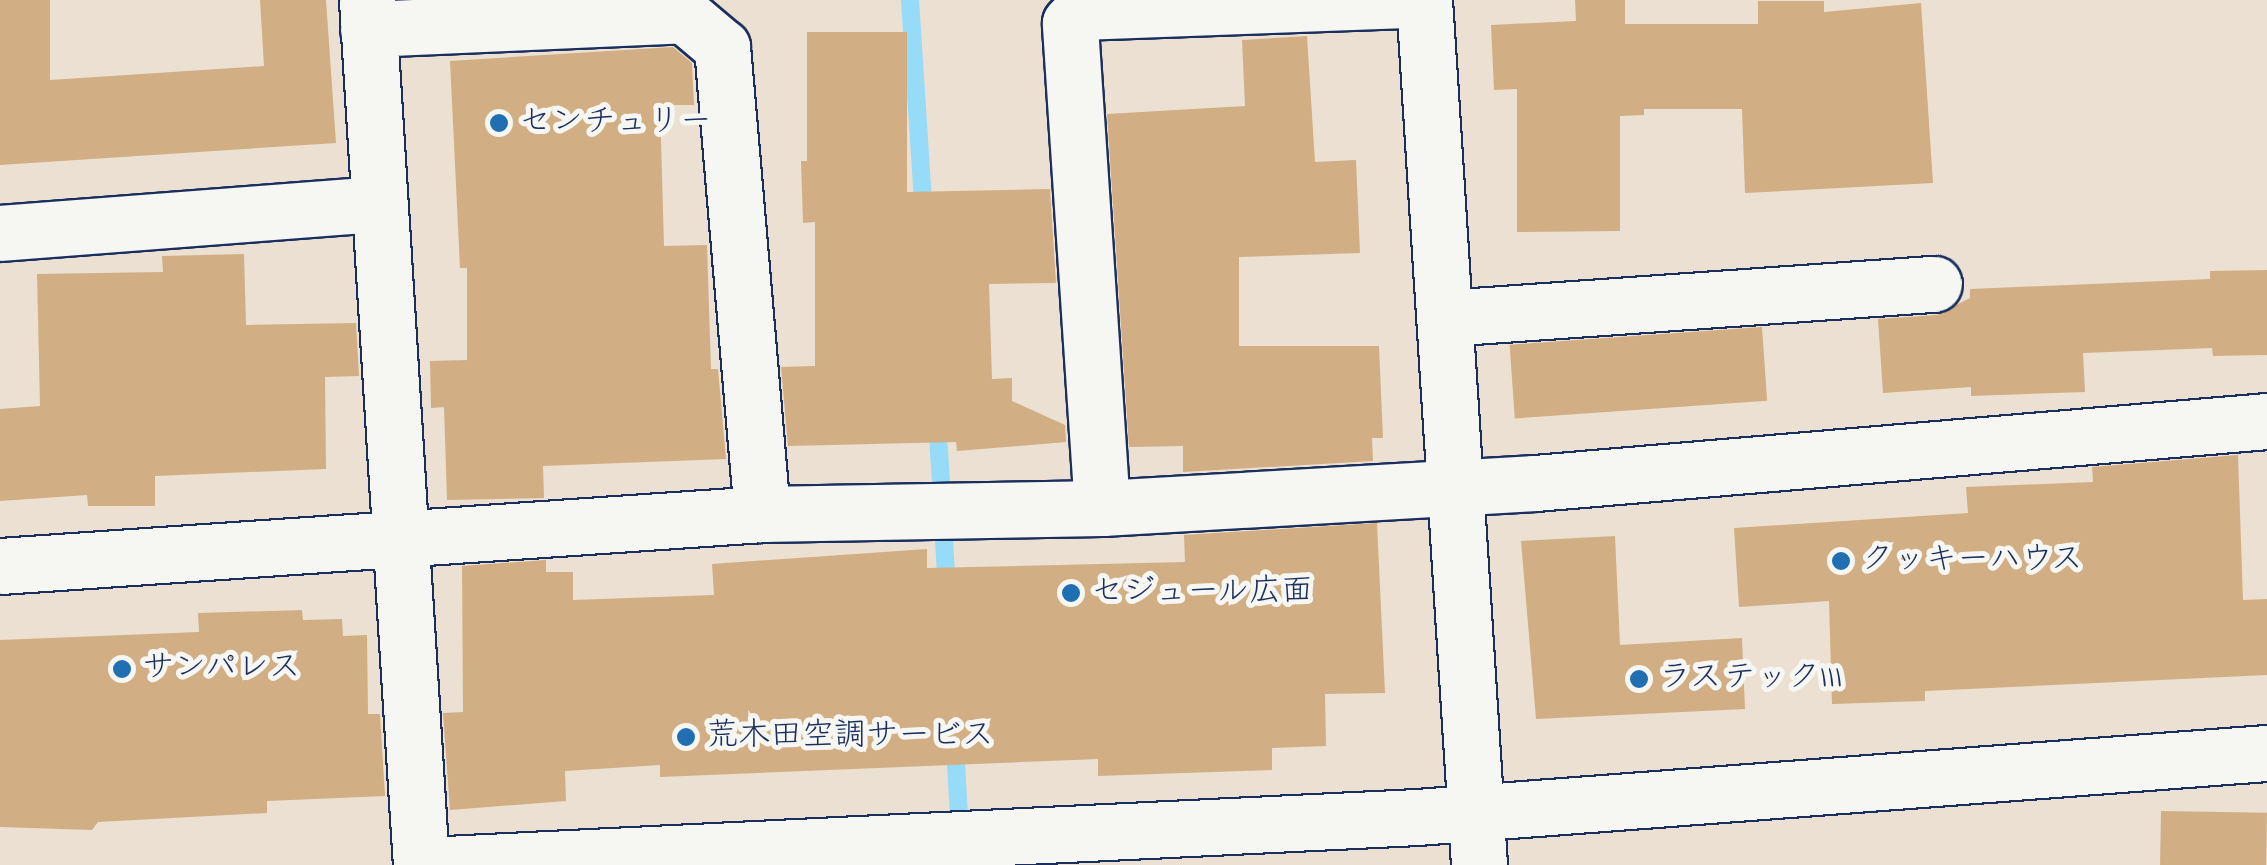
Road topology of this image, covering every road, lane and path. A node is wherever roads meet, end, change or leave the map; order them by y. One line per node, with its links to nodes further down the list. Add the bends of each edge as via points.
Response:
1 (1406, 0): 10 (street, via 1080,12 1070,23)
2 (1424, 0): 7 (street)
3 (367, 14): 4 (street); 11 (street, via 684,15 722,47)
4 (378, 204): 5 (street); 12 (street)
5 (0, 232)
6 (1934, 284): 7 (street)
7 (1445, 318): 9 (street)
8 (2267, 421): 9 (street)
9 (1455, 486): 10 (street); 15 (street)
10 (1102, 508): 11 (street)
11 (762, 514): 12 (street)
12 (396, 540): 13 (street); 16 (street)
13 (0, 566)
14 (2267, 753): 15 (street)
15 (1478, 839): 16 (street)
16 (423, 865)

